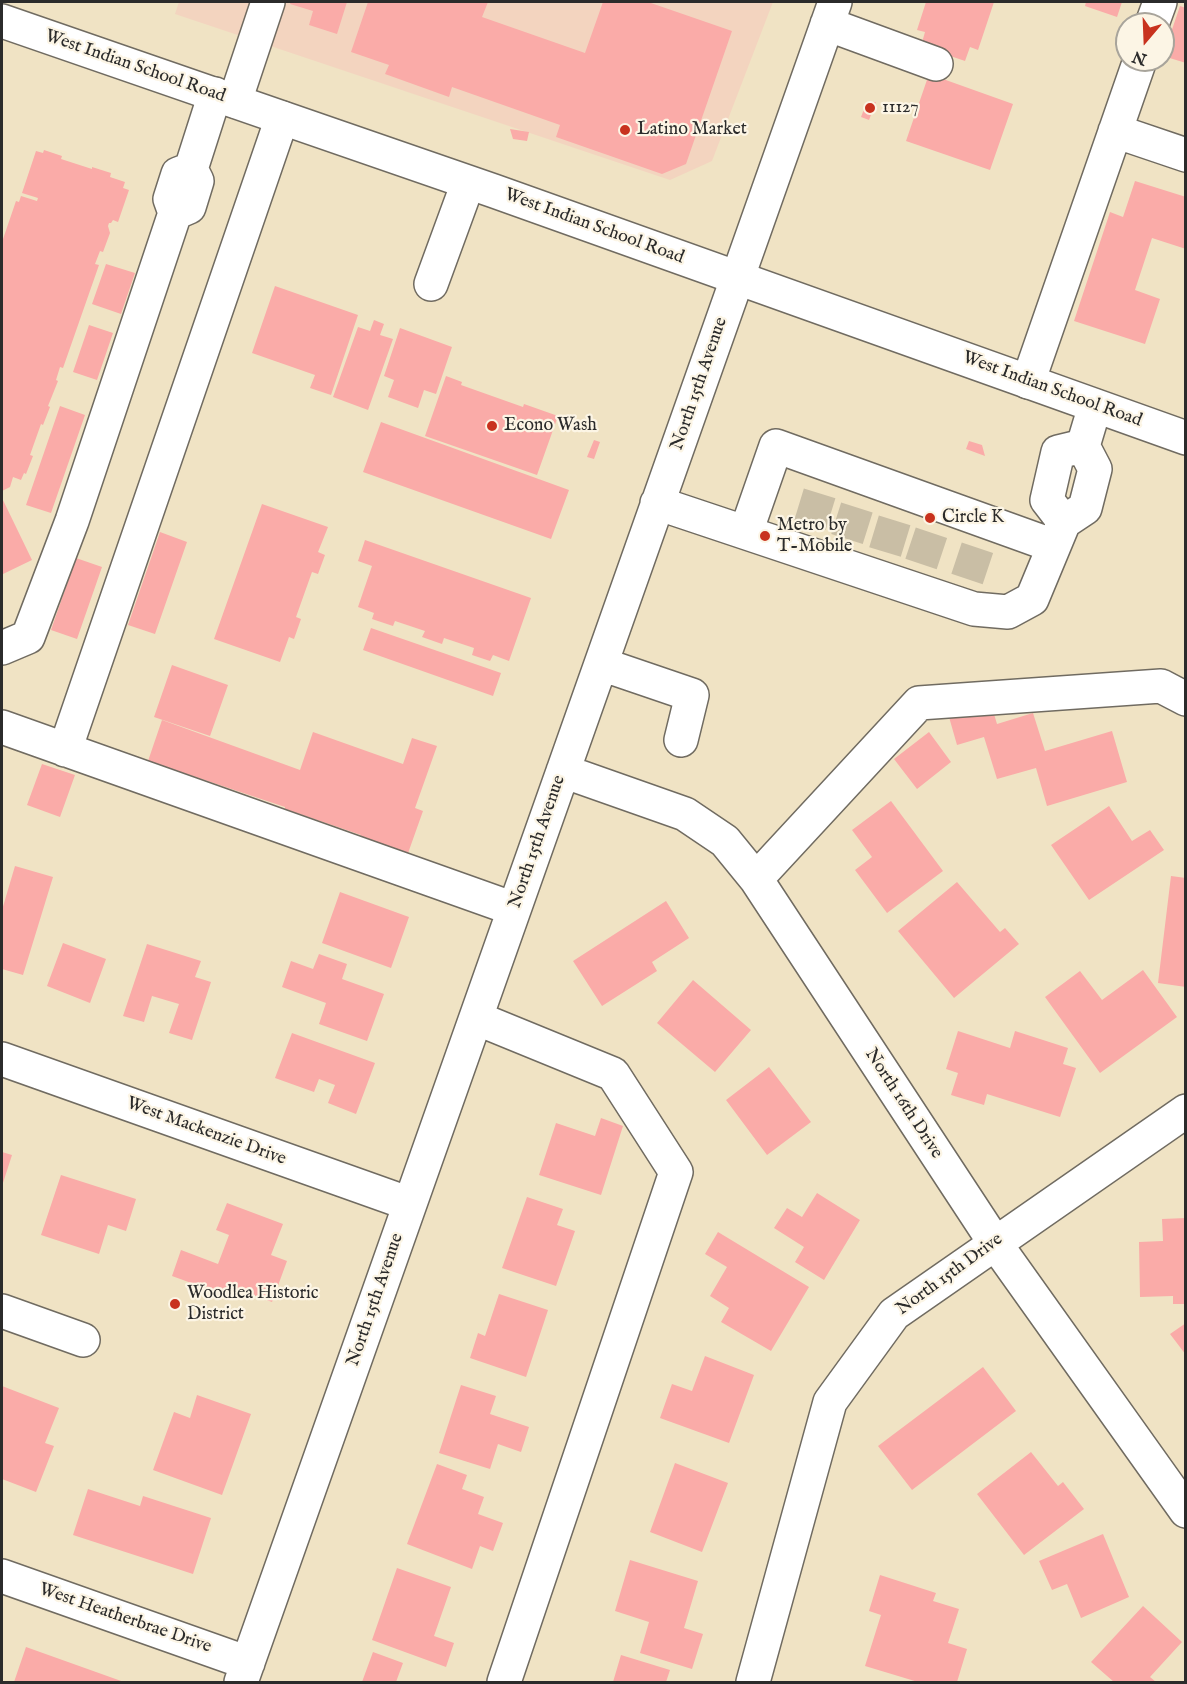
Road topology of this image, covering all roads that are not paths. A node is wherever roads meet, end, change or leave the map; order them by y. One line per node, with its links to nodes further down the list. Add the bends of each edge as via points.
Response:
1 (268, 2): 6 (street)
2 (831, 13): 4 (street); 11 (street, North 15th Avenue)
3 (2, 21): 6 (street, West Indian School Road)
4 (936, 64)
5 (1136, 72): 8 (street)
6 (225, 98): 7 (street, West Indian School Road); 19 (street, via 191,169 178,174 170,199 175,213 72,521 28,637)
7 (282, 118): 10 (street, West Indian School Road); 24 (street)
8 (1115, 131): 9 (street); 13 (street)
9 (1185, 155)
10 (468, 183): 11 (street, West Indian School Road); 12 (street)
11 (737, 278): 13 (street, West Indian School Road); 16 (street, North 15th Avenue)
12 (431, 284)
13 (1028, 382): 14 (street, West Indian School Road)
14 (1095, 406): 15 (street, West Indian School Road); 18 (street, via 1083,446 1058,452 1053,469 1047,500)
15 (1185, 438)
16 (657, 502): 17 (street); 20 (street, North 15th Avenue)
17 (746, 532): 18 (street, via 806,538 963,591 974,609 1008,612 1032,599); 18 (street, via 776,446 825,477 983,534)
18 (1059, 534)
19 (2, 648)
20 (601, 664): 23 (street, via 692,695); 25 (street, North 15th Avenue)
21 (1185, 699): 26 (street, via 1161,686 919,703)
22 (2, 727): 24 (street)
23 (681, 741)
24 (65, 750): 27 (street)
25 (563, 771): 26 (street, North 16th Drive, via 685,814 725,841); 27 (street, North 15th Avenue)
26 (756, 879): 32 (street, North 16th Drive)
27 (514, 909): 28 (street, North 15th Avenue)
28 (476, 1018): 31 (street, North 15th Avenue); 38 (street, via 613,1074 676,1172)
29 (2, 1059): 31 (street, West Mackenzie Drive)
30 (1185, 1111): 32 (street, North 15th Drive)
31 (410, 1204): 37 (street, North 15th Avenue)
32 (995, 1243): 35 (street, North 16th Drive); 39 (street, North 15th Drive, via 894,1314 830,1402)
33 (2, 1311): 34 (street)
34 (83, 1340)
35 (1185, 1511)
36 (2, 1576): 37 (street, West Heatherbrae Drive)
37 (244, 1673)
38 (504, 1683)
39 (753, 1683)

